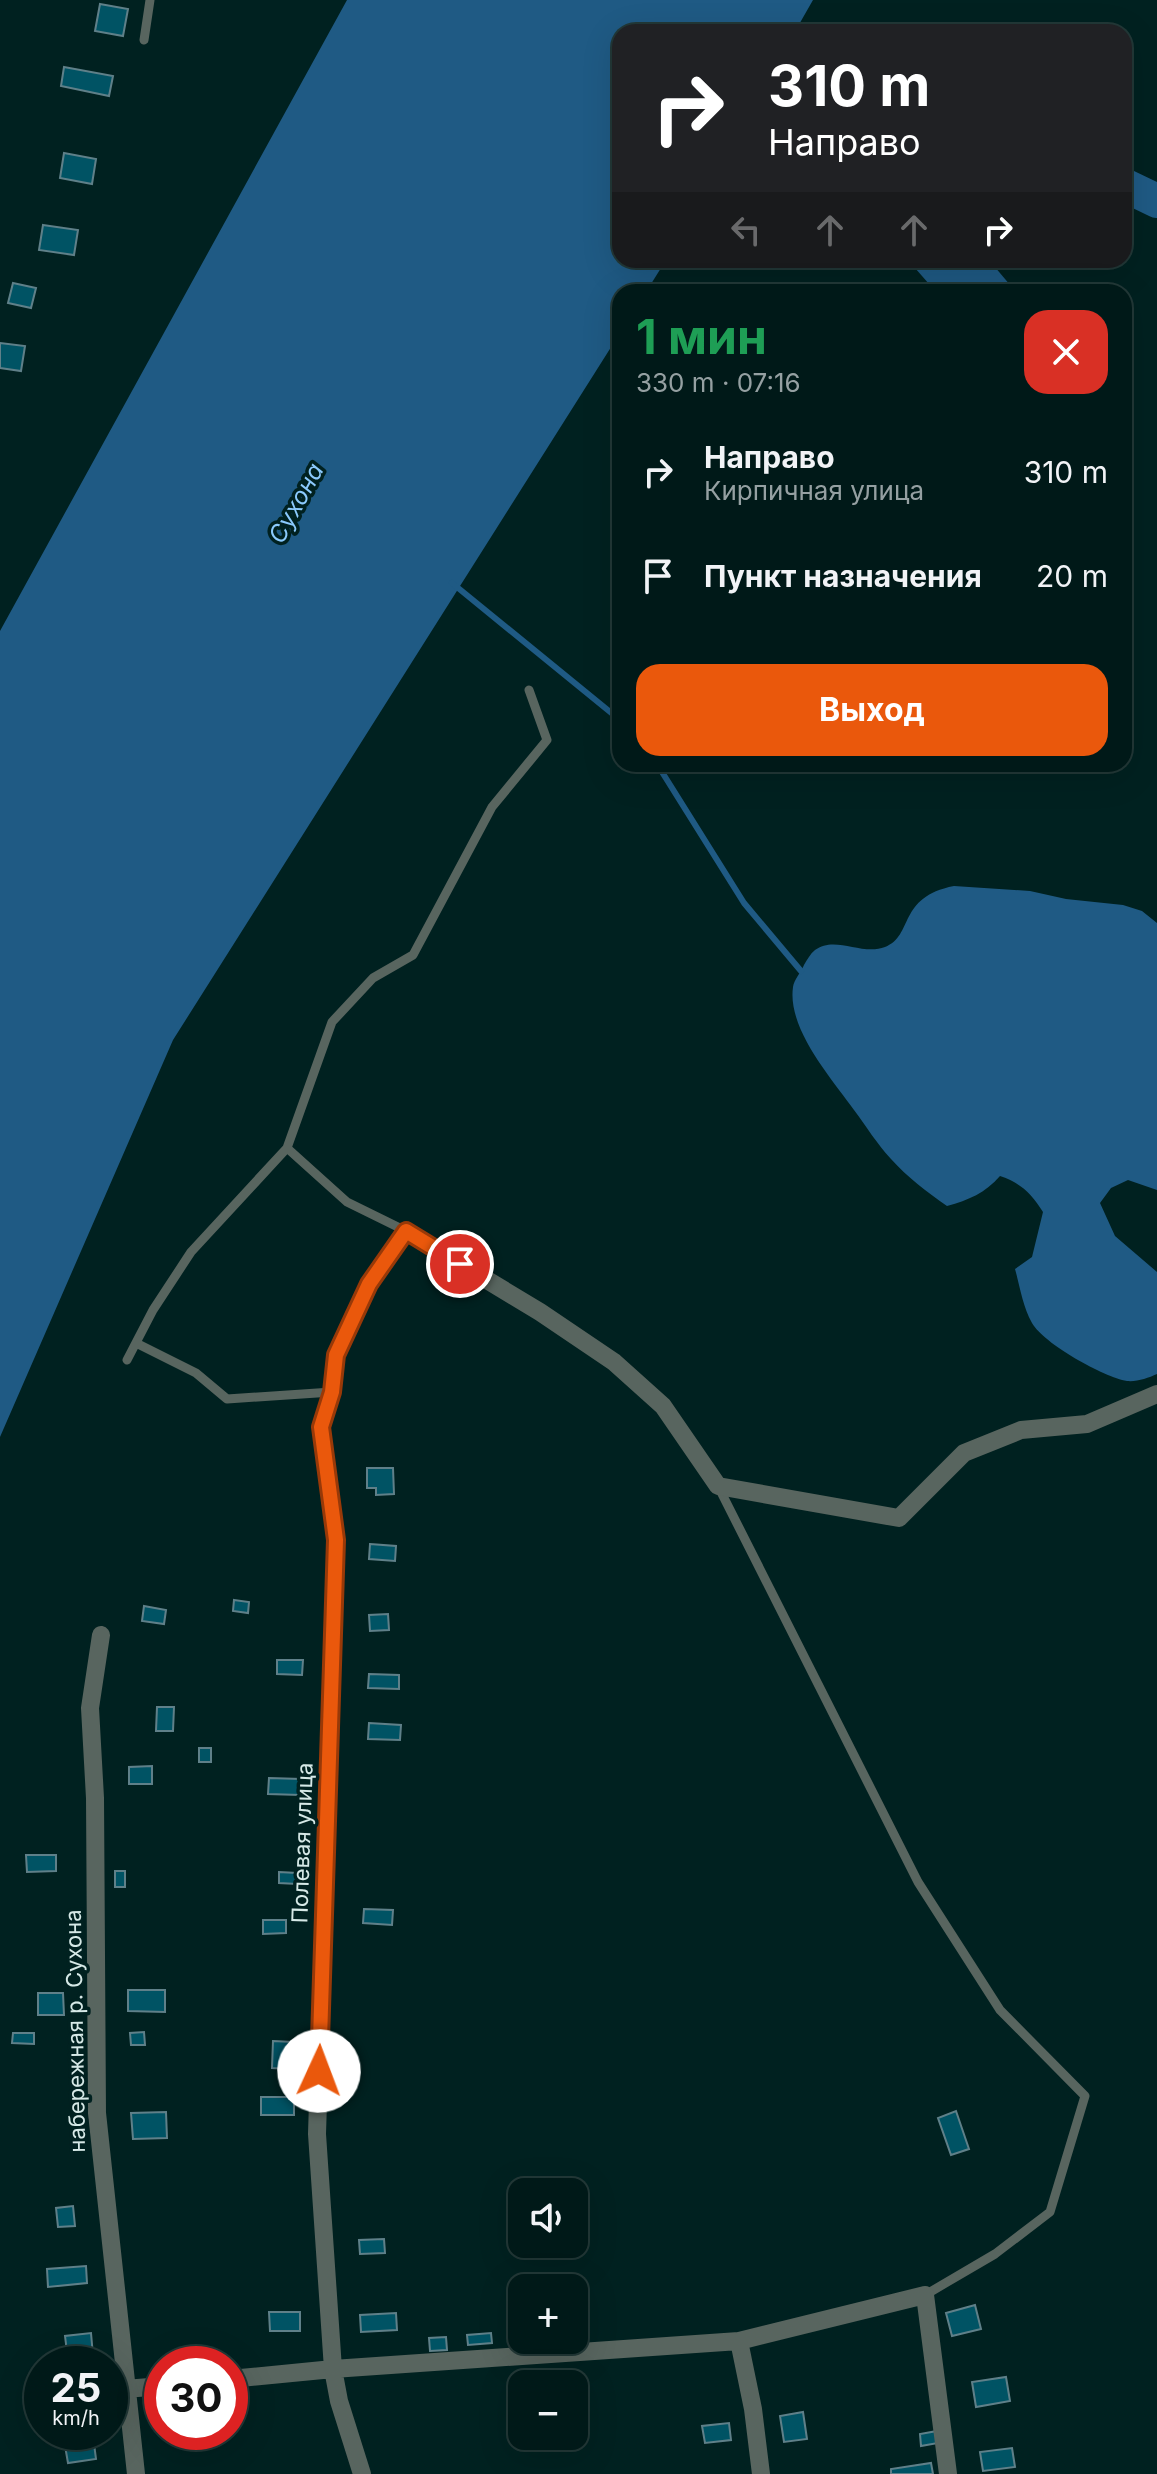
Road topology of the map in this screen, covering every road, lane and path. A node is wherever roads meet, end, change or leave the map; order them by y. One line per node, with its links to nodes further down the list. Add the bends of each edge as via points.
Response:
1 (150, 0): 2 (lane)
2 (144, 40)
3 (529, 690): 4 (lane, via 547,740 492,807 413,955 373,978 332,1022)
4 (287, 1148): 5 (lane, via 347,1202); 6 (lane, via 191,1252)
5 (406, 1231): 8 (street, Полевая улица, via 362,1298 336,1355); 10 (street, via 614,1362 663,1406)
6 (138, 1344): 7 (lane); 8 (lane, via 196,1373 227,1399)
7 (127, 1360)
8 (332, 1392): 15 (street, Полевая улица, via 321,1427 336,1540 317,2134)
9 (1157, 1394): 10 (street, via 1087,1424 1021,1430 964,1453 899,1518)
10 (718, 1486): 12 (lane, via 918,1882 1000,2010 1085,2096 1050,2212 995,2254)
11 (101, 1635): 14 (street, набережная р. Сухона, via 90,1708 97,2113)
12 (925, 2295): 13 (street); 21 (street)
13 (739, 2341): 15 (street); 20 (street)
14 (121, 2346)
15 (333, 2369): 16 (street); 19 (street, Полевая улица)
16 (248, 2377)
17 (128, 2412): 18 (street, набережная р. Сухона)
18 (136, 2474)
19 (362, 2474)
20 (761, 2474)
21 (948, 2474)

